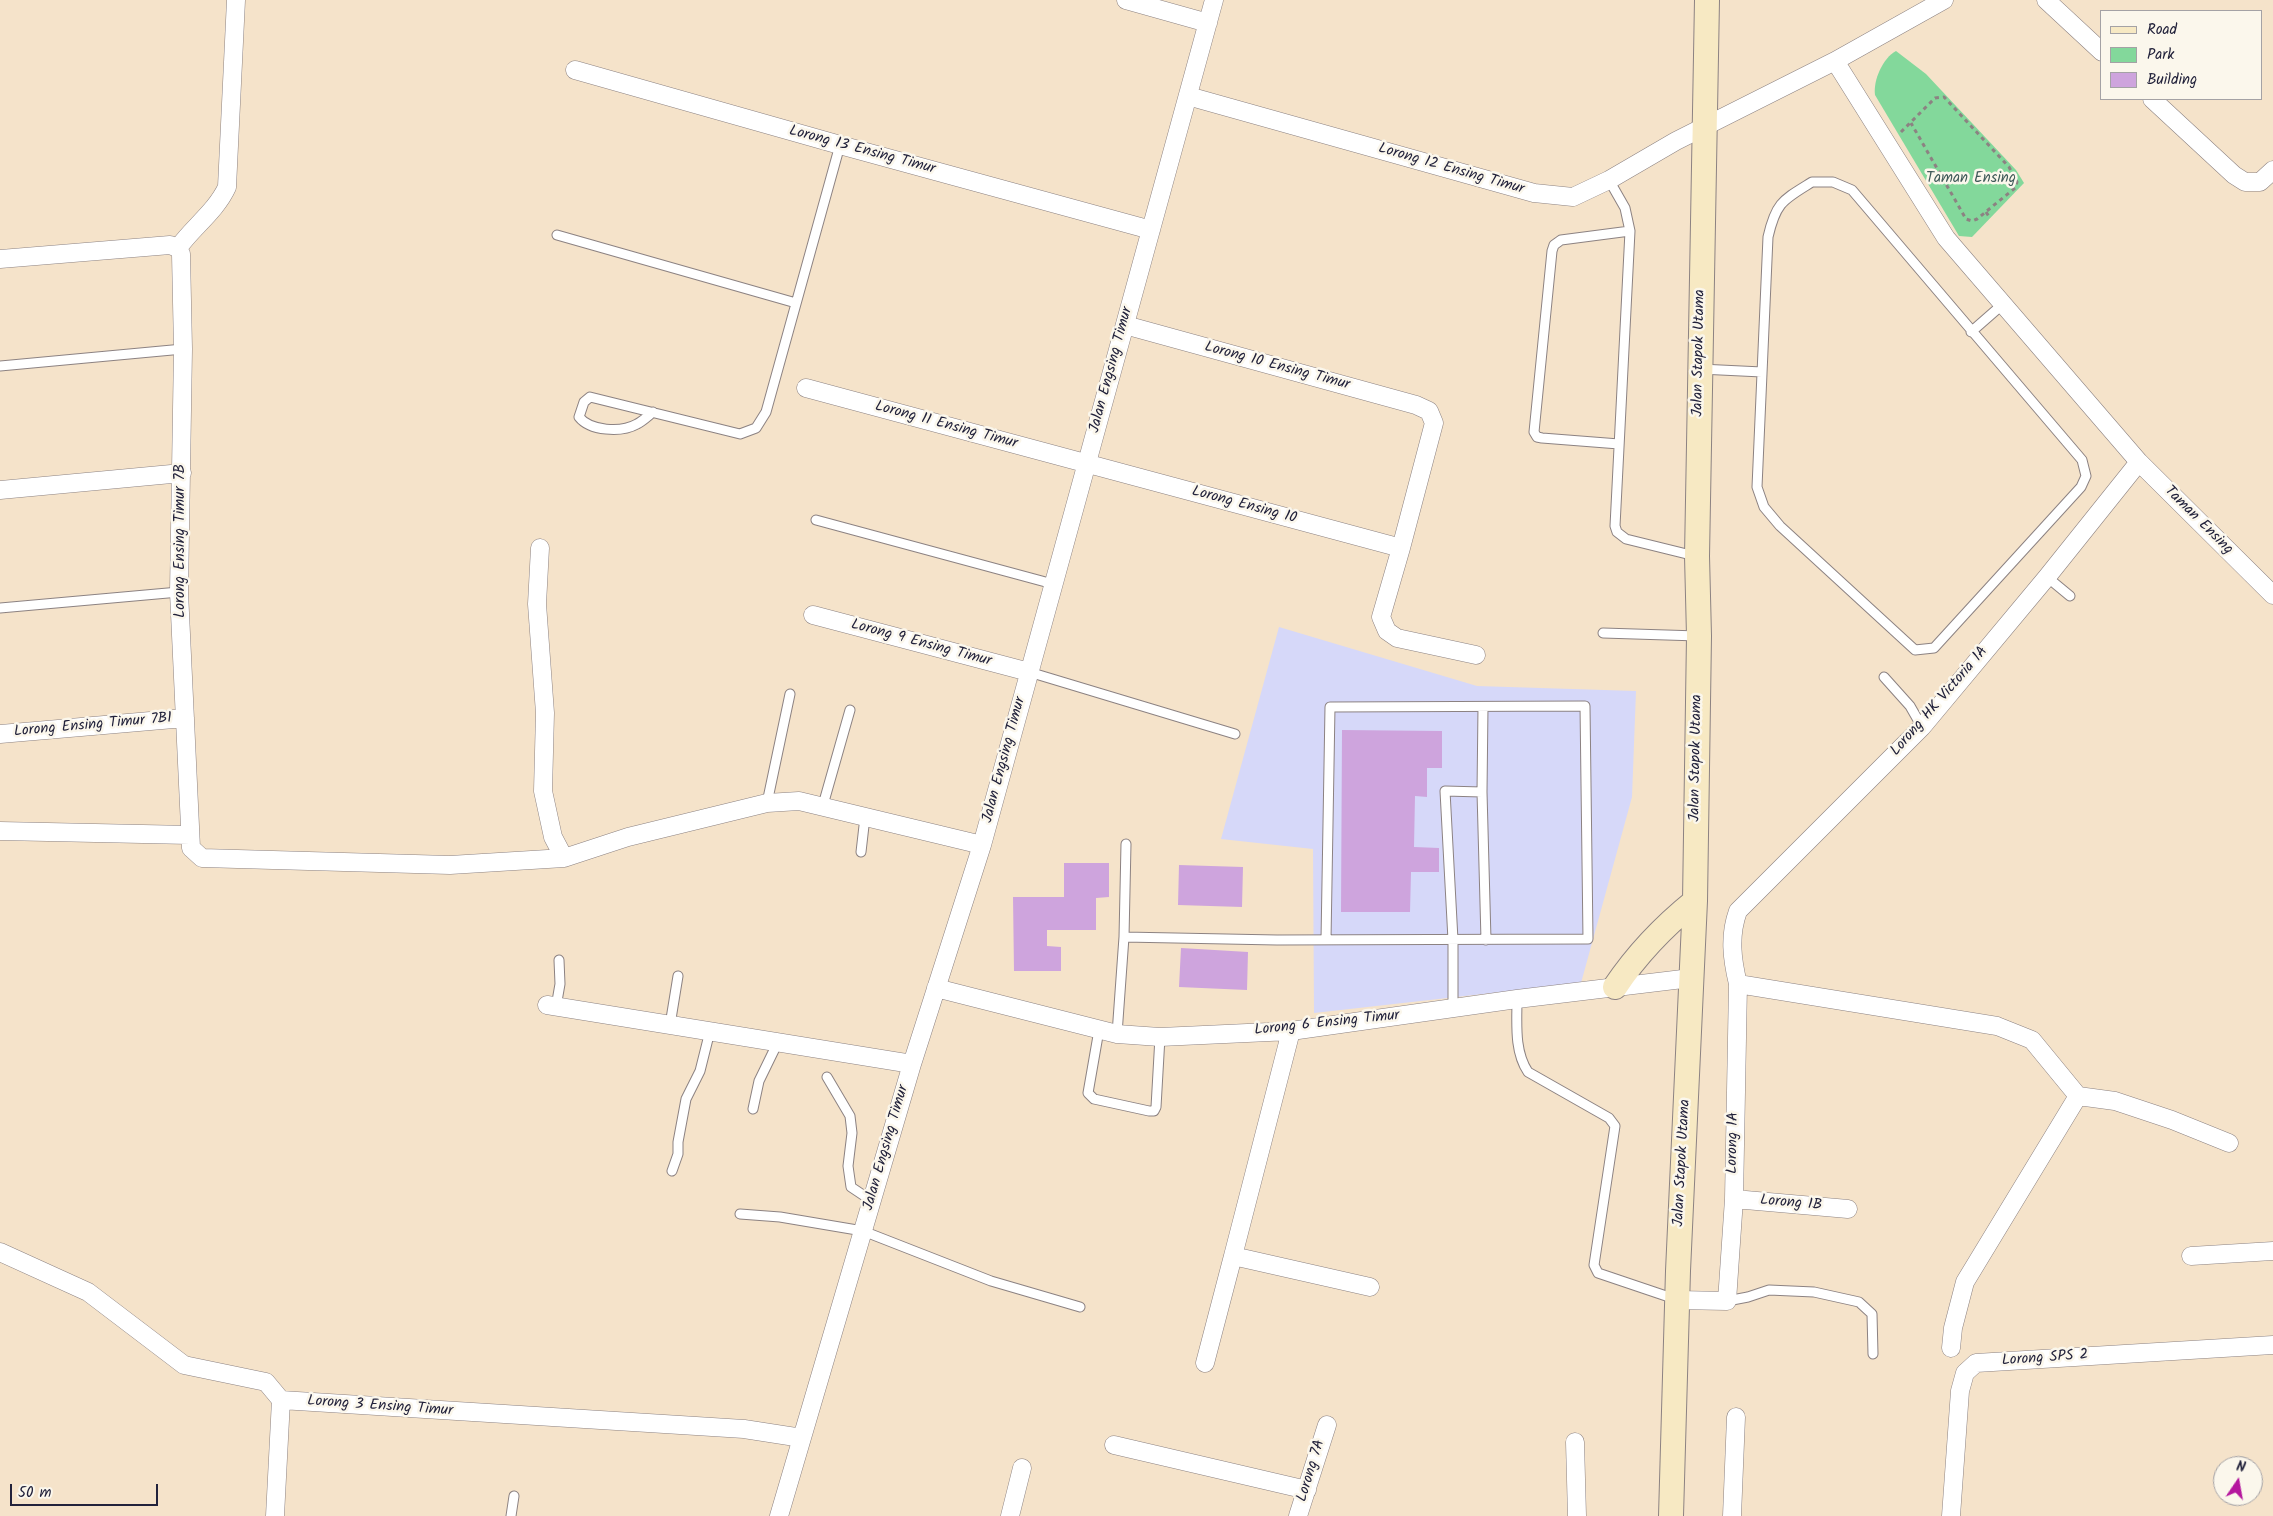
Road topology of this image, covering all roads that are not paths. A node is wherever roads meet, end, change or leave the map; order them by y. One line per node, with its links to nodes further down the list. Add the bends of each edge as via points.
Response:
1 (236, 0): 20 (street, via 227,187 223,197 187,234)
2 (1126, 0): 7 (street)
3 (1214, 0): 7 (street, Jalan Engsing Timur)
4 (1707, 0): 13 (main road, Jalan Stapok Utama)
5 (1944, 0): 9 (street)
6 (2046, 0): 8 (street)
7 (1208, 23): 11 (street, Jalan Engsing Timur)
8 (2100, 50)
9 (1835, 61): 13 (street); 23 (street, Taman Ensing, via 1946,238)
10 (575, 70): 14 (street, Lorong 13 Ensing Timur)
11 (1188, 96): 16 (street, Lorong 12 Ensing Timur, via 1534,194 1573,197); 17 (street, Jalan Engsing Timur)
12 (2153, 100): 15 (street, via 2245,182 2260,182)
13 (1704, 127): 16 (street, Lorong 12 Ensing Timur); 28 (main road, Jalan Stapok Utama)
14 (840, 146): 17 (street, Lorong 13 Ensing Timur); 22 (lane)
15 (2273, 170)
16 (1610, 180): 18 (lane, via 1625,208)
17 (1151, 230): 24 (street, Jalan Engsing Timur)
18 (1630, 232): 32 (lane); 32 (lane, via 1561,240 1554,245 1534,432 1542,438)
19 (557, 235): 22 (lane)
20 (178, 248): 21 (street, via 170,245); 26 (street, Lorong Ensing Timur 7B, via 181,254)
21 (0, 259)
22 (796, 303): 31 (lane, via 766,412 756,428 740,434)
23 (2003, 304): 25 (lane); 33 (street, Taman Ensing)
24 (1124, 325): 34 (street, Jalan Engsing Timur); 39 (street, Lorong 10 Ensing Timur, via 1429,411 1434,423)
25 (1971, 332): 29 (lane, via 1852,190 1833,182 1812,182 1782,201 1773,216 1768,237); 29 (lane, via 2082,460 2086,476 2081,487 1934,648 1915,650 1764,508 1757,487)
26 (183, 349): 27 (lane); 35 (street, Lorong Ensing Timur 7B)
27 (0, 366)
28 (1700, 369): 29 (lane); 40 (main road, Jalan Stapok Utama)
29 (1762, 372)
30 (806, 388): 34 (street, Lorong 11 Ensing Timur)
31 (653, 412): 31 (lane, via 590,397 584,402 579,417 585,425 607,430 636,425)
32 (1619, 444): 40 (lane, via 1617,532 1626,539)
33 (2139, 462): 41 (street, Lorong HK Victoria 1A); 44 (street, Taman Ensing)
34 (1087, 464): 39 (street, Lorong Ensing 10); 42 (street, Jalan Engsing Timur)
35 (182, 473): 36 (street); 43 (street, Lorong Ensing Timur 7B)
36 (0, 490)
37 (816, 520): 42 (lane)
38 (540, 548): 69 (street, via 537,604 545,713 543,791 553,837)
39 (1402, 548): 50 (street, via 1381,617 1387,631 1397,638)
40 (1697, 556): 49 (main road, Jalan Stapok Utama)
41 (2047, 577): 45 (lane); 57 (street, Lorong HK Victoria 1A)
42 (1053, 584): 51 (street, Jalan Engsing Timur)
43 (179, 592): 46 (lane); 56 (street, Lorong Ensing Timur 7B)
44 (2273, 595)
45 (2070, 596)
46 (0, 608)
47 (813, 615): 51 (street, Lorong 9 Ensing Timur)
48 (1603, 633): 49 (lane)
49 (1699, 636): 70 (main road, Jalan Stapok Utama)
50 (1476, 655)
51 (1029, 672): 59 (lane); 67 (street, Jalan Engsing Timur)
52 (1884, 678): 57 (lane, via 1910,706)
53 (790, 694): 61 (lane)
54 (1483, 707): 60 (lane); 72 (lane, via 1330,707); 74 (lane, via 1585,706 1588,939)
55 (850, 710): 62 (lane)
56 (186, 718): 58 (street, Lorong Ensing Timur 7B1); 65 (street, Lorong Ensing Timur 7B)
57 (1922, 727): 78 (street, Lorong HK Victoria 1A, via 1738,911 1732,943)
58 (0, 734)
59 (1235, 734)
60 (1482, 792): 73 (lane, via 1445,791); 74 (lane)
61 (767, 803): 62 (street, via 799,801); 69 (street, via 628,837)
62 (822, 806): 63 (street)
63 (865, 817): 67 (street); 68 (lane)
64 (0, 831): 65 (street)
65 (190, 835): 69 (street, via 191,848 202,858 450,864)
66 (1126, 844): 71 (lane)
67 (982, 845): 80 (street, Jalan Engsing Timur)
68 (861, 852)
69 (564, 858)
70 (1695, 901): 77 (main road, Jalan Stapok Utama); 79 (main road, via 1674,917 1631,963)
71 (1124, 937): 72 (lane); 88 (lane)
72 (1326, 940): 73 (lane)
73 (1452, 940): 74 (lane); 83 (lane)
74 (1486, 940)
75 (559, 960): 82 (lane, via 560,984)
76 (678, 976): 84 (lane)
77 (1691, 978): 79 (street, Lorong 6 Ensing Timur); 107 (main road, Jalan Stapok Utama)
78 (1738, 984): 93 (street, via 1997,1026 2032,1040); 97 (street, Lorong 1A)
79 (1615, 987): 81 (street, Lorong 6 Ensing Timur)
80 (936, 988): 85 (street, Lorong 6 Ensing Timur); 91 (street, Jalan Engsing Timur)
81 (1517, 999): 83 (street, Lorong 6 Ensing Timur); 107 (lane, via 1517,1033 1523,1064 1528,1072 1609,1118 1615,1126 1594,1265 1598,1274)
82 (551, 1006): 84 (street)
83 (1453, 1009): 87 (street, Lorong 6 Ensing Timur)
84 (670, 1025): 86 (street)
85 (1099, 1030): 88 (street, Lorong 6 Ensing Timur); 89 (lane, via 1088,1093 1094,1098 1149,1111 1156,1107)
86 (710, 1031): 90 (street); 96 (lane, via 700,1071 686,1099 678,1154)
87 (1291, 1031): 89 (street, Lorong 6 Ensing Timur); 104 (street)
88 (1117, 1034): 89 (street, Lorong 6 Ensing Timur)
89 (1160, 1037)
90 (778, 1042): 91 (street); 94 (lane, via 759,1081)
91 (912, 1064): 98 (street, Jalan Engsing Timur)
92 (827, 1077): 98 (lane, via 850,1116 852,1133 848,1166 851,1187)
93 (2078, 1096): 95 (street, via 2115,1101); 111 (street, via 1965,1282)
94 (753, 1108)
95 (2229, 1143)
96 (672, 1171)
97 (1734, 1199): 99 (street, Lorong 1B); 108 (street, Lorong 1A)
98 (872, 1201): 101 (street, Jalan Engsing Timur)
99 (1848, 1209)
100 (740, 1214): 101 (lane, via 780,1217)
101 (863, 1231): 109 (lane, via 991,1281); 117 (street, Jalan Engsing Timur)
102 (2273, 1251): 105 (street)
103 (0, 1252): 114 (street, via 88,1292 184,1365 266,1382)
104 (1233, 1256): 106 (street); 113 (street)
105 (2191, 1256)
106 (1370, 1287)
107 (1677, 1300): 108 (street); 129 (main road, Jalan Stapok Utama)
108 (1727, 1301): 112 (lane, via 1769,1290 1814,1292 1859,1302 1872,1314)
109 (1080, 1307)
110 (2273, 1345): 131 (street, Lorong SPS 2, via 1976,1363 1965,1373 1960,1392)
111 (1951, 1348)
112 (1873, 1354)
113 (1205, 1363)
114 (281, 1400): 117 (street, Lorong 3 Ensing Timur, via 744,1429); 123 (street)
115 (1736, 1417): 130 (street)
116 (1327, 1425): 121 (street, Lorong 7A)
117 (802, 1438): 125 (street, Jalan Engsing Timur)
118 (1575, 1442): 128 (street)
119 (1114, 1445): 121 (street)
120 (1022, 1468): 126 (street)
121 (1307, 1490): 127 (street, Lorong 7A)
122 (514, 1496): 124 (lane)
123 (275, 1516)
124 (512, 1516)
125 (779, 1516)
126 (1010, 1516)
127 (1298, 1516)
128 (1577, 1516)
129 (1671, 1516)
130 (1732, 1516)
131 (1951, 1516)

